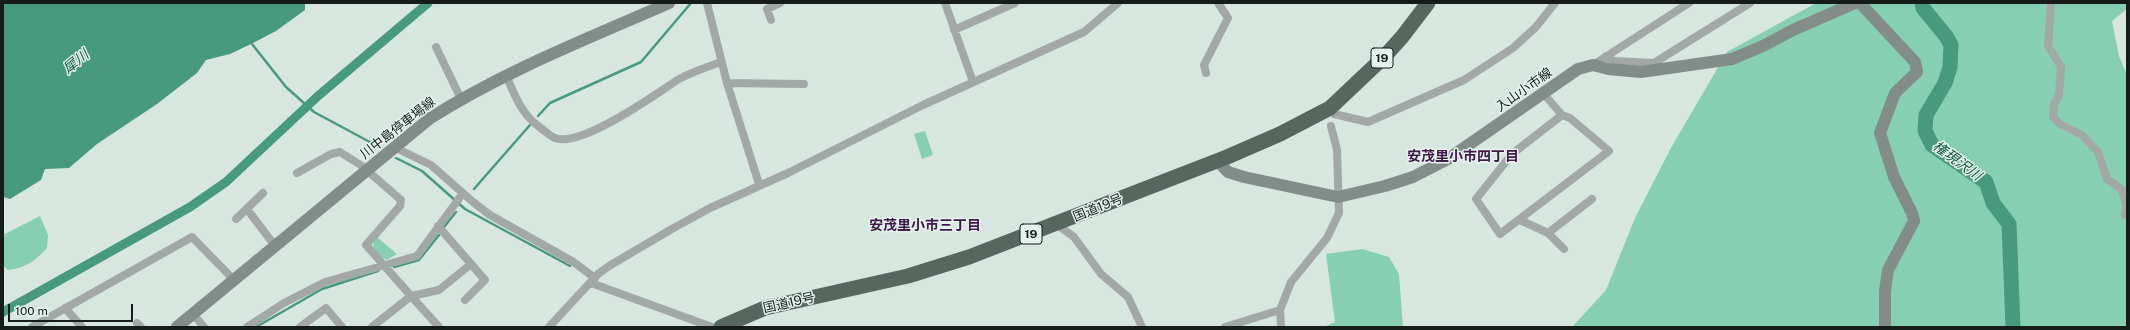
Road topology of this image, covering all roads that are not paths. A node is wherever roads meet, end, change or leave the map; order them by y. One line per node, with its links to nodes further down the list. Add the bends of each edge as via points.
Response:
1 (668, 3): 22 (main road, 川中島停車場線)
2 (707, 3): 19 (street)
3 (780, 3): 15 (street, via 767,9)
4 (945, 3): 16 (street)
5 (1015, 3): 16 (street)
6 (1118, 3): 23 (street, via 1084,32)
7 (1218, 3): 21 (street, via 1228,18 1204,65)
8 (1428, 3): 28 (highway, 国道19号 / 19, via 1394,46)
9 (1555, 3): 28 (street, via 1536,27 1513,48 1457,83 1368,122 1334,114)
10 (1689, 3): 18 (street)
11 (1750, 3): 18 (street, via 1654,63 1614,61)
12 (1855, 3): 20 (main road, via 1732,59 1641,72)
13 (1860, 3): 73 (main road, via 1916,62 1916,72 1895,93 1880,133 1894,178 1914,221 1888,270)
14 (2051, 3): 41 (street, via 2048,46 2061,67 2060,95 2054,104 2053,117 2060,124 2082,136 2098,152 2107,179 2122,190)
15 (770, 20)
16 (954, 30): 23 (street)
17 (435, 46): 27 (street)
18 (1605, 57): 20 (street)
19 (721, 62): 22 (street, via 680,78 616,120 574,137 555,138 530,120 518,104); 24 (street)
20 (1593, 65): 26 (main road, 入山小市線, via 1578,69)
21 (1206, 73)
22 (506, 75): 27 (main road, 川中島停車場線)
23 (973, 82): 35 (street, via 788,173)
24 (727, 83): 25 (street); 35 (street)
25 (804, 84)
26 (1543, 93): 29 (street); 38 (main road, 入山小市線, via 1448,160 1413,177)
27 (461, 98): 31 (main road, 川中島停車場線)
28 (1330, 108): 32 (highway, 国道19号 / 19, via 1280,134)
29 (1562, 115): 43 (street, via 1570,118 1609,151); 43 (street, via 1512,154 1476,199 1500,234)
30 (1331, 126): 38 (street, via 1338,150)
31 (394, 147): 33 (main road, 川中島停車場線); 37 (street, via 431,165)
32 (1218, 161): 38 (main road, 入山小市線, via 1228,172 1244,178); 44 (highway, 国道19号 / 19)
33 (367, 170): 34 (street, via 340,152 331,154); 47 (main road, 川中島停車場線); 49 (street, via 401,200 400,206 366,245)
34 (297, 173)
35 (759, 184): 52 (street, via 670,230 609,266)
36 (263, 193): 40 (street)
37 (462, 196): 45 (street); 52 (street, via 490,215 572,261)
38 (1338, 197): 56 (street, via 1339,213 1327,238 1291,282)
39 (1592, 199): 46 (street)
40 (247, 209): 42 (street); 47 (street)
41 (2127, 216)
42 (236, 219)
43 (1520, 220): 46 (street)
44 (1056, 224): 69 (highway, 国道19号 / 19, via 926,271 765,308); 70 (street, via 1074,237 1102,274 1128,297)
45 (438, 226): 49 (street, via 417,256); 50 (street)
46 (1548, 233): 48 (street)
47 (275, 246): 51 (main road, 川中島停車場線)
48 (1564, 249)
49 (383, 264): 53 (street); 62 (street, via 325,282)
50 (471, 264): 53 (street, via 439,290); 54 (street, via 485,280)
51 (234, 280): 55 (street, via 192,238); 57 (main road, 川中島停車場線)
52 (593, 281): 67 (street); 68 (street)
53 (411, 296): 65 (street); 66 (street)
54 (465, 300)
55 (66, 308): 58 (street); 59 (street)
56 (1280, 310): 71 (street); 72 (street)
57 (193, 314): 60 (main road, 川中島停車場線); 61 (street)
58 (32, 327)
59 (82, 327)
60 (177, 327)
61 (204, 327)
62 (247, 327)
63 (300, 327): 64 (street, via 326,308)
64 (342, 327)
65 (372, 327)
66 (440, 327)
67 (549, 327)
68 (712, 327)
69 (721, 327)
70 (1142, 327)
71 (1225, 327)
72 (1281, 327)
73 (1885, 327)

